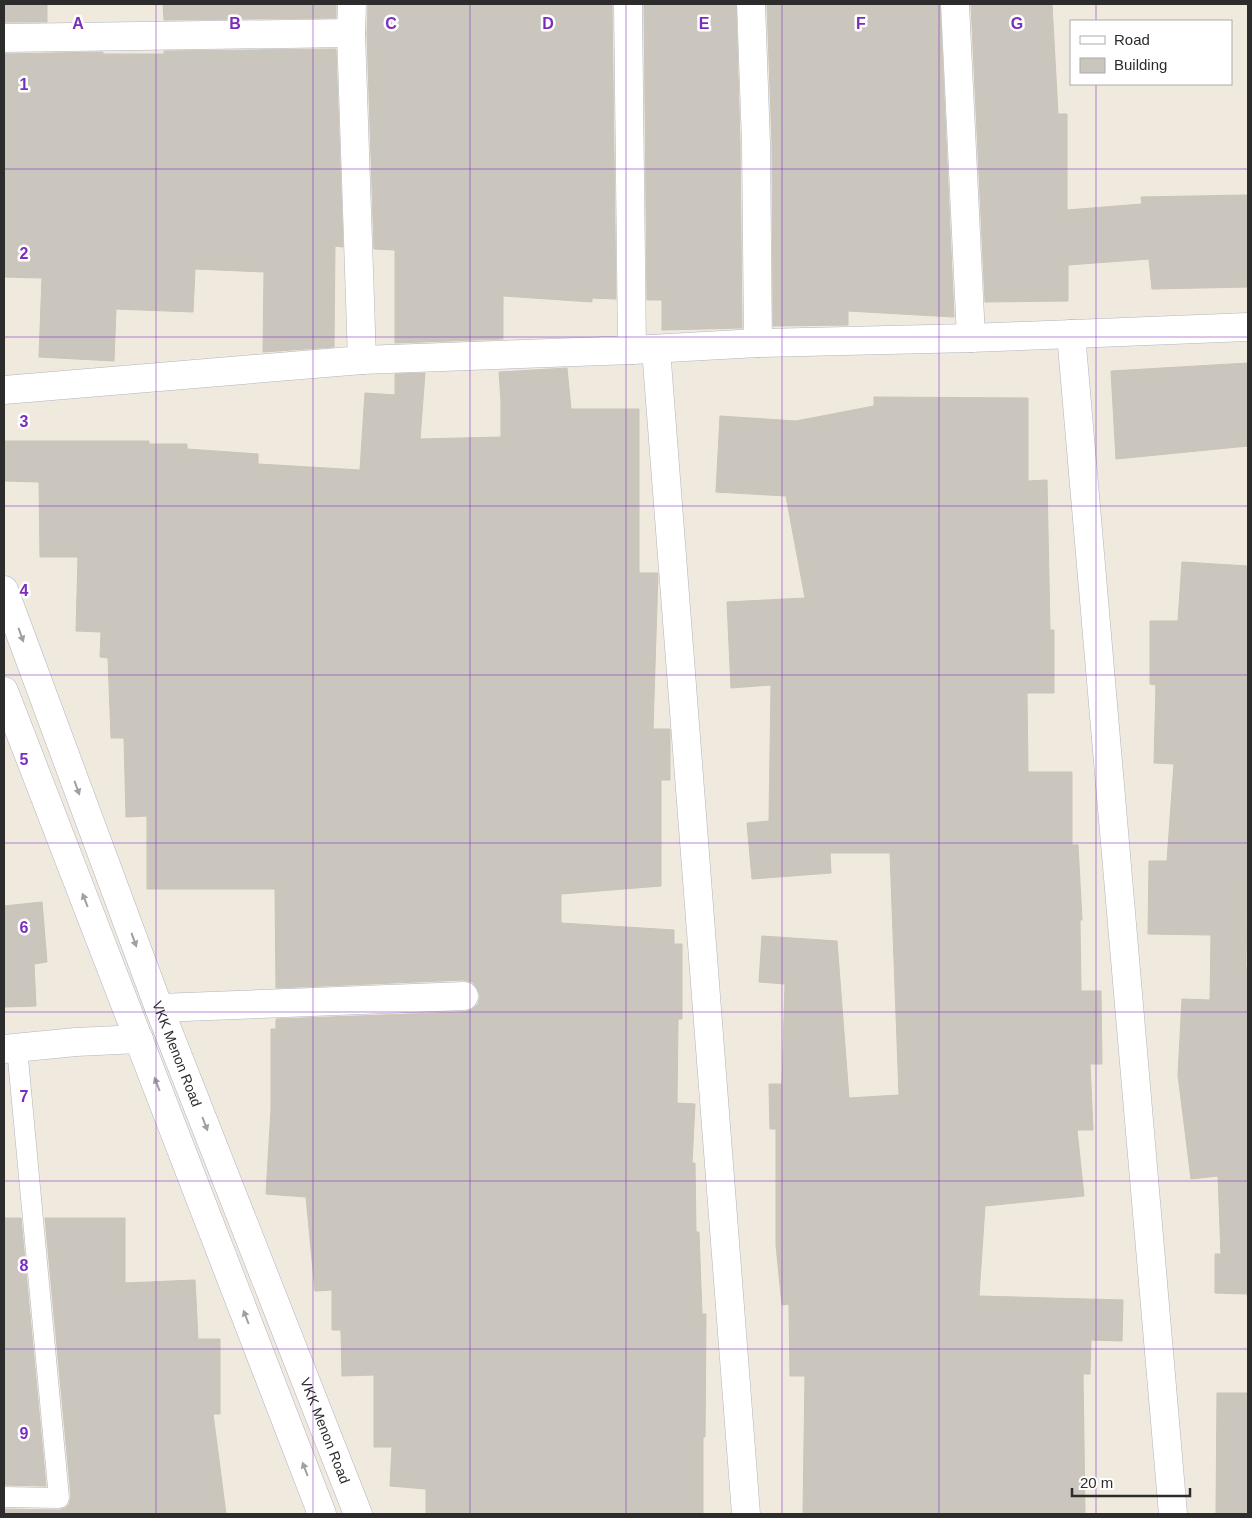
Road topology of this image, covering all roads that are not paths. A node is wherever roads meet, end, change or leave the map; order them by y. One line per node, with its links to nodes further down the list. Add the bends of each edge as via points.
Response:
1 (352, 4): 5 (street)
2 (628, 4): 11 (street)
3 (751, 4): 10 (street)
4 (955, 4): 9 (street)
5 (351, 33): 6 (street); 12 (street)
6 (4, 38)
7 (1248, 327): 8 (street)
8 (1071, 334): 9 (street); 24 (street)
9 (971, 338): 10 (street)
10 (758, 343): 11 (street)
11 (644, 349): 12 (street); 23 (street)
12 (362, 360): 13 (street)
13 (4, 390)
14 (4, 590): 17 (street, VKK Menon Road, one-way to 17)
15 (4, 691): 18 (street, one-way to 15)
16 (464, 996): 17 (street)
17 (159, 1008): 22 (street, VKK Menon Road, one-way to 22)
18 (139, 1039): 19 (street); 21 (street, one-way to 18)
19 (10, 1049): 20 (lane, via 59,1498)
20 (4, 1497)
21 (322, 1514)
22 (358, 1514)
23 (746, 1514)
24 (1174, 1514)

